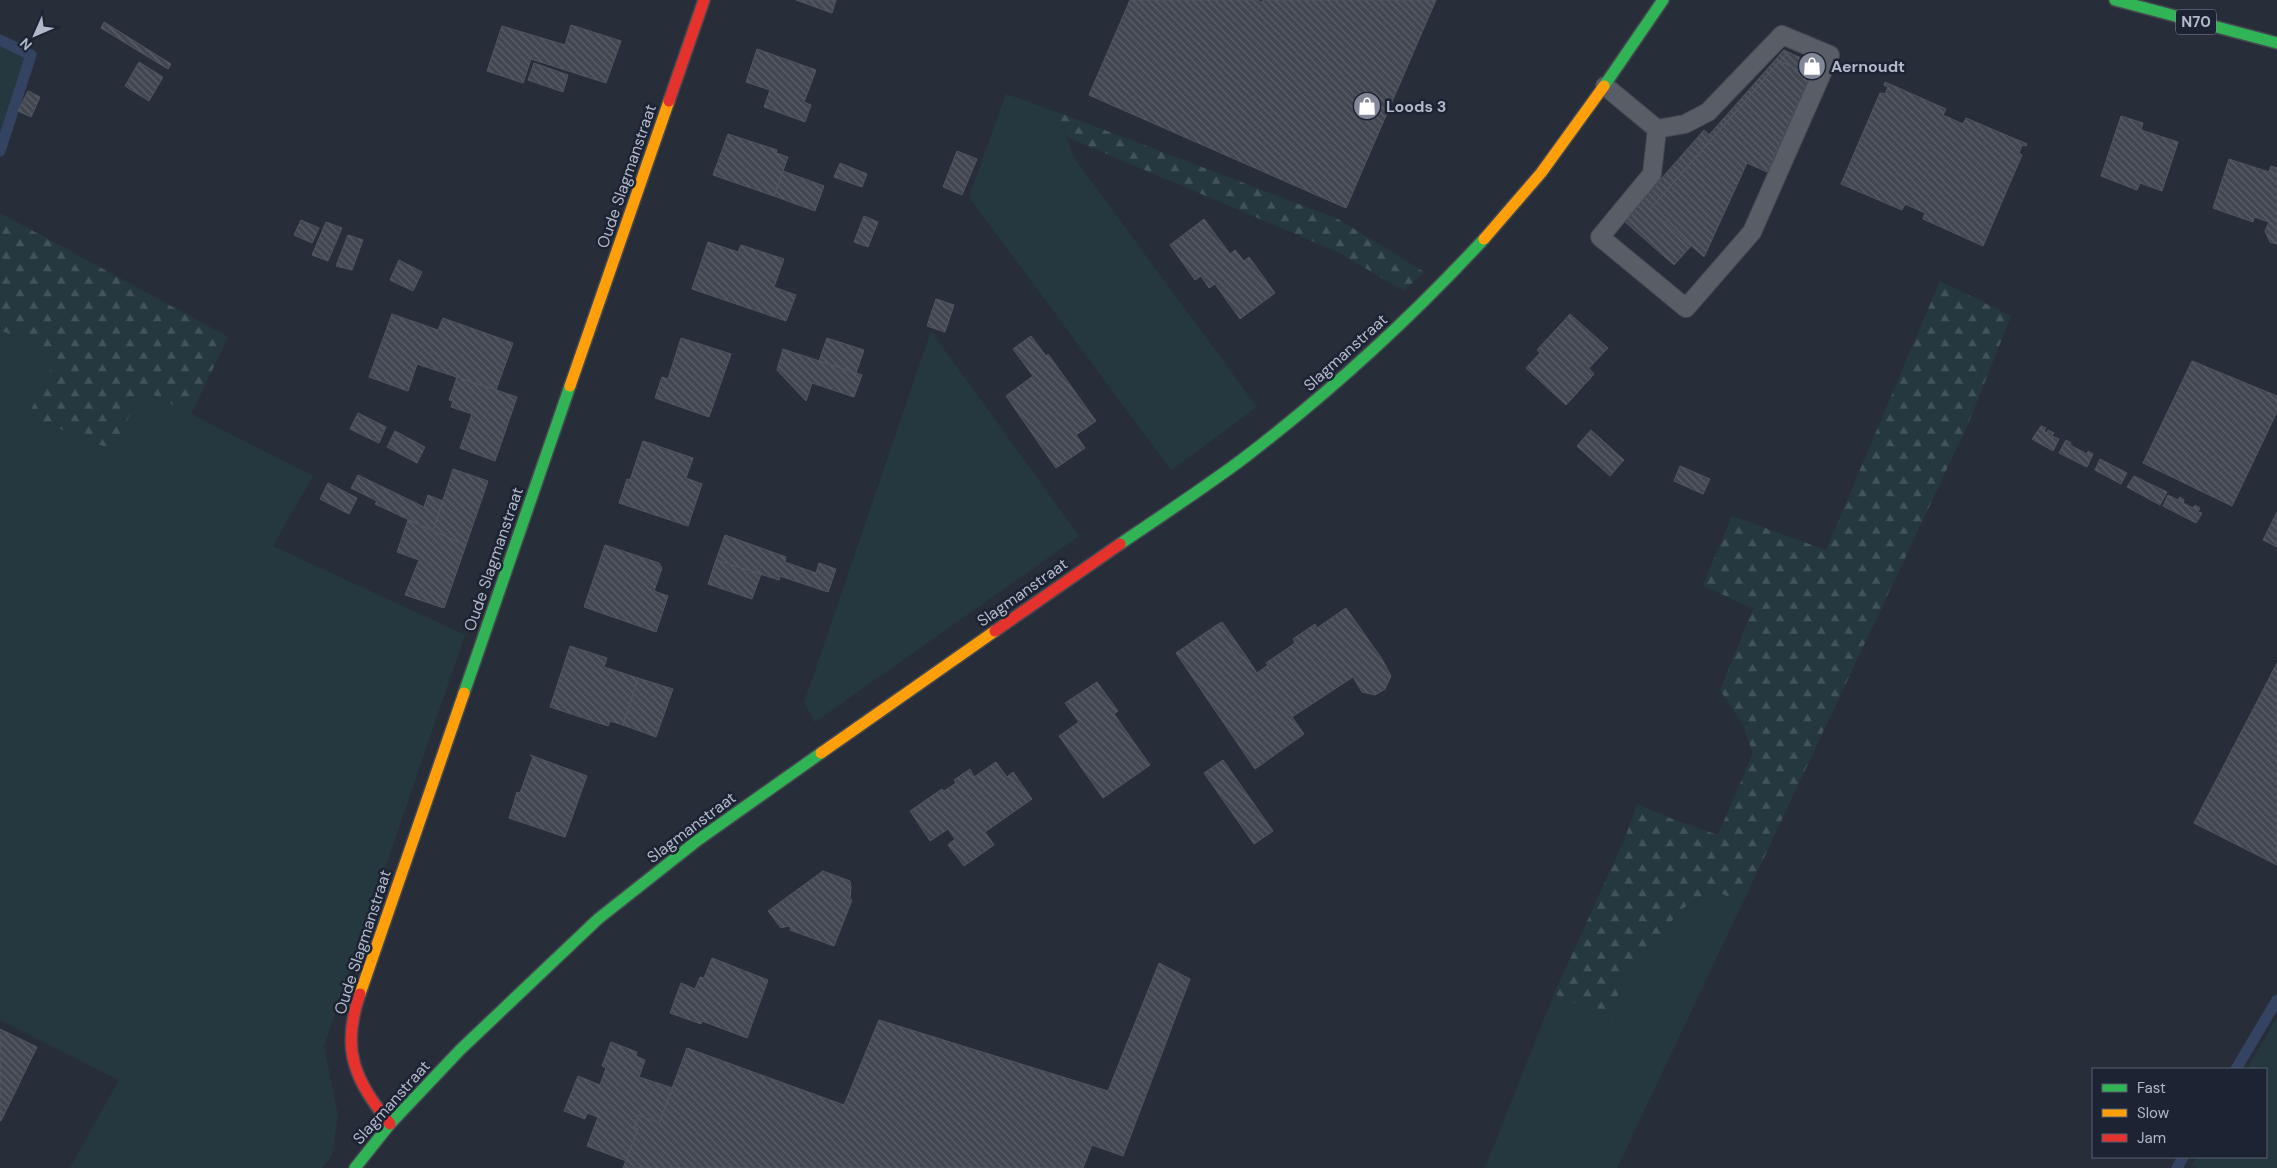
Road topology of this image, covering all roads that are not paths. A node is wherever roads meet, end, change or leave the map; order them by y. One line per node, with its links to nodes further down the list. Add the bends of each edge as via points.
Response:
1 (704, 0): 7 (main road, Oude Slagmanstraat, via 352,1016 350,1045 354,1068 366,1096)
2 (1663, 0): 5 (main road, Slagmanstraat)
3 (2115, 0): 4 (main road, N70)
4 (2277, 43)
5 (1605, 86): 6 (lane); 7 (main road, Slagmanstraat, via 1522,196 1458,268 1370,354 1320,397 1242,459 690,846 598,919 460,1050)
6 (1657, 129): 6 (lane, via 1652,174 1600,237 1686,308 1752,232 1830,55 1782,35 1708,112 1685,124)
7 (390, 1124): 8 (main road, Slagmanstraat)
8 (355, 1168)

